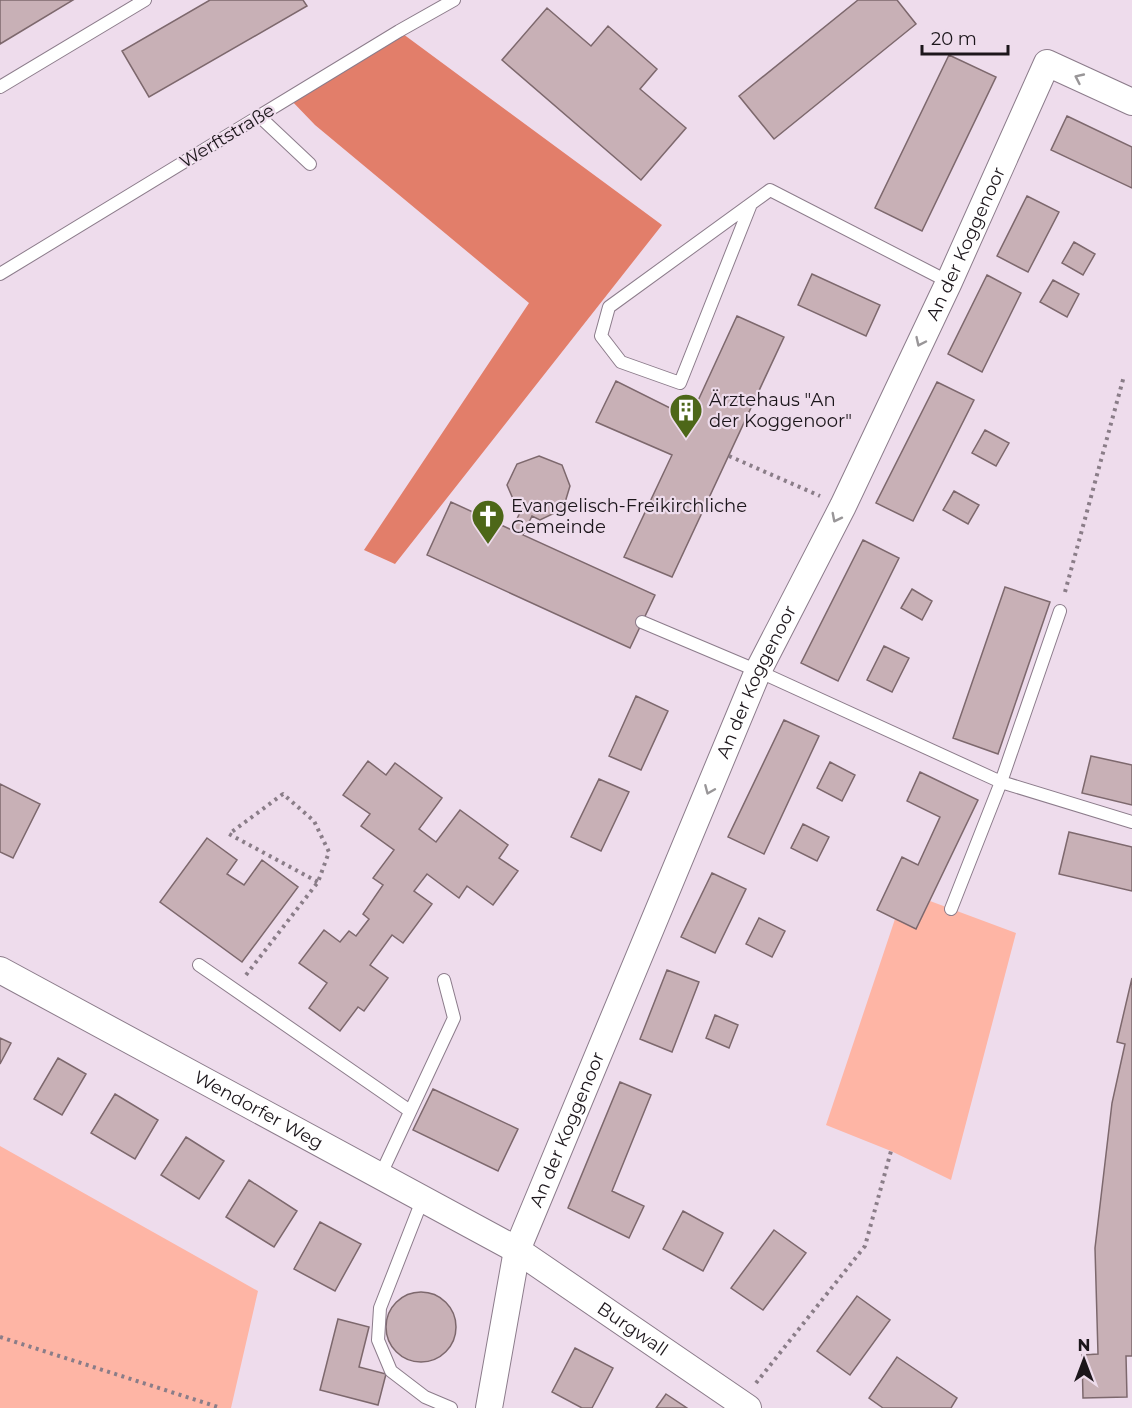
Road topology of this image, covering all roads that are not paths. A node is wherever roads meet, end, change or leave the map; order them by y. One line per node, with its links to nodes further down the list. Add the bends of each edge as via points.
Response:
1 (145, 0): 3 (lane)
2 (454, 0): 5 (lane, Werftstraße)
3 (0, 87)
4 (1132, 102): 9 (street, An der Koggenoor, one-way to 9, via 1047,63)
5 (259, 117): 6 (lane); 8 (lane, Werftstraße)
6 (310, 164)
7 (751, 204): 7 (lane, via 609,307 601,336 621,362 680,383); 9 (lane, via 770,190)
8 (0, 274)
9 (949, 282): 12 (street, An der Koggenoor, one-way to 12, via 843,506)
10 (1060, 610): 13 (lane)
11 (642, 622): 12 (lane)
12 (758, 671): 13 (lane); 22 (street, An der Koggenoor, one-way to 22)
13 (1001, 782): 14 (lane); 15 (lane)
14 (1132, 822)
15 (951, 909)
16 (199, 965): 19 (lane)
17 (0, 969): 20 (street, Wendorfer Weg)
18 (444, 980): 19 (lane, via 454,1018)
19 (410, 1111): 20 (lane)
20 (381, 1174): 21 (street, Wendorfer Weg)
21 (423, 1198): 22 (street, Wendorfer Weg); 24 (lane, via 380,1308 378,1340 391,1371 425,1396)
22 (517, 1250): 23 (street, Burgwall); 25 (street, An der Koggenoor)
23 (745, 1405)
24 (451, 1408)
25 (489, 1408)

